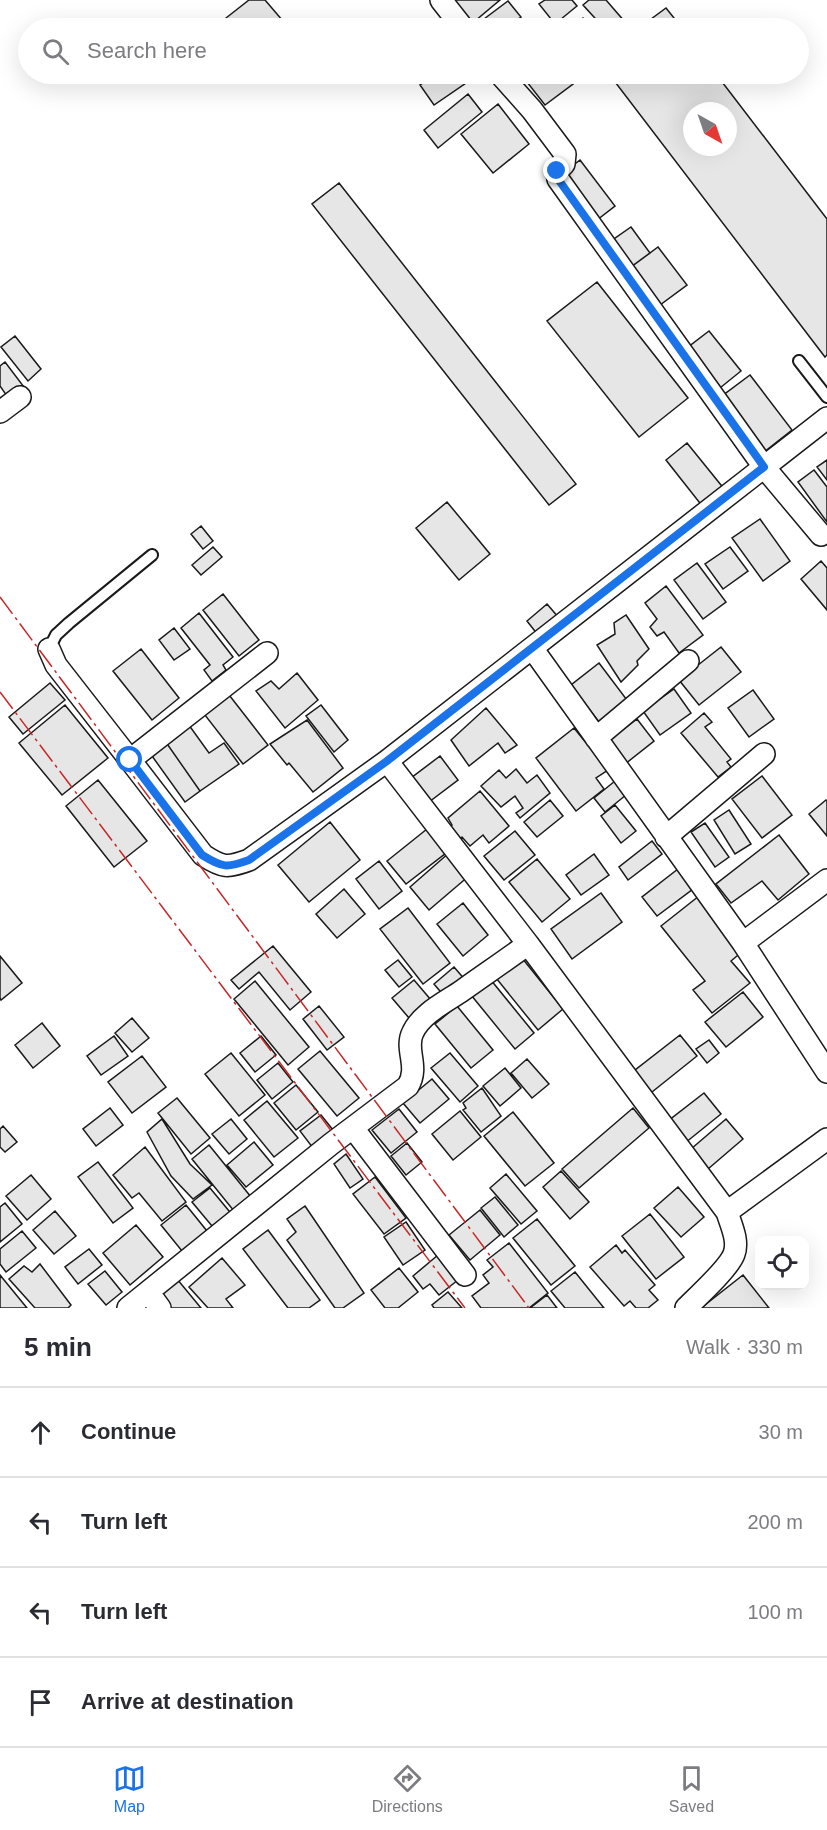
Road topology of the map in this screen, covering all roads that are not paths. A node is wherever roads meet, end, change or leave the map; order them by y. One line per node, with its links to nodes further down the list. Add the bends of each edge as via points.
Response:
1 (441, 0): 2 (street)
2 (455, 18)
3 (509, 84): 9 (street, via 565,154 564,164 557,171 558,179)
4 (799, 361): 6 (lane)
5 (20, 397): 7 (street)
6 (827, 397)
7 (0, 412)
8 (824, 427): 9 (street)
9 (764, 467): 10 (street); 12 (street)
10 (821, 535)
11 (152, 555): 13 (lane, via 63,629)
12 (532, 648): 16 (street); 19 (street)
13 (50, 649): 18 (street, via 56,664)
14 (267, 653): 18 (street)
15 (688, 661): 16 (street)
16 (596, 738): 20 (street)
17 (764, 754): 20 (street)
18 (130, 760): 19 (street, via 202,855 230,867 249,860)
19 (387, 761): 23 (street)
20 (666, 837): 22 (street)
21 (827, 880): 22 (street)
22 (743, 943): 24 (street)
23 (528, 944): 25 (street, via 426,1015 412,1033 414,1070 408,1086); 27 (street)
24 (827, 1072)
25 (352, 1128): 28 (street); 29 (street)
26 (827, 1139): 27 (street)
27 (727, 1212): 31 (street, via 735,1236 734,1254)
28 (465, 1275)
29 (155, 1300): 30 (street)
30 (128, 1308)
31 (686, 1308)

